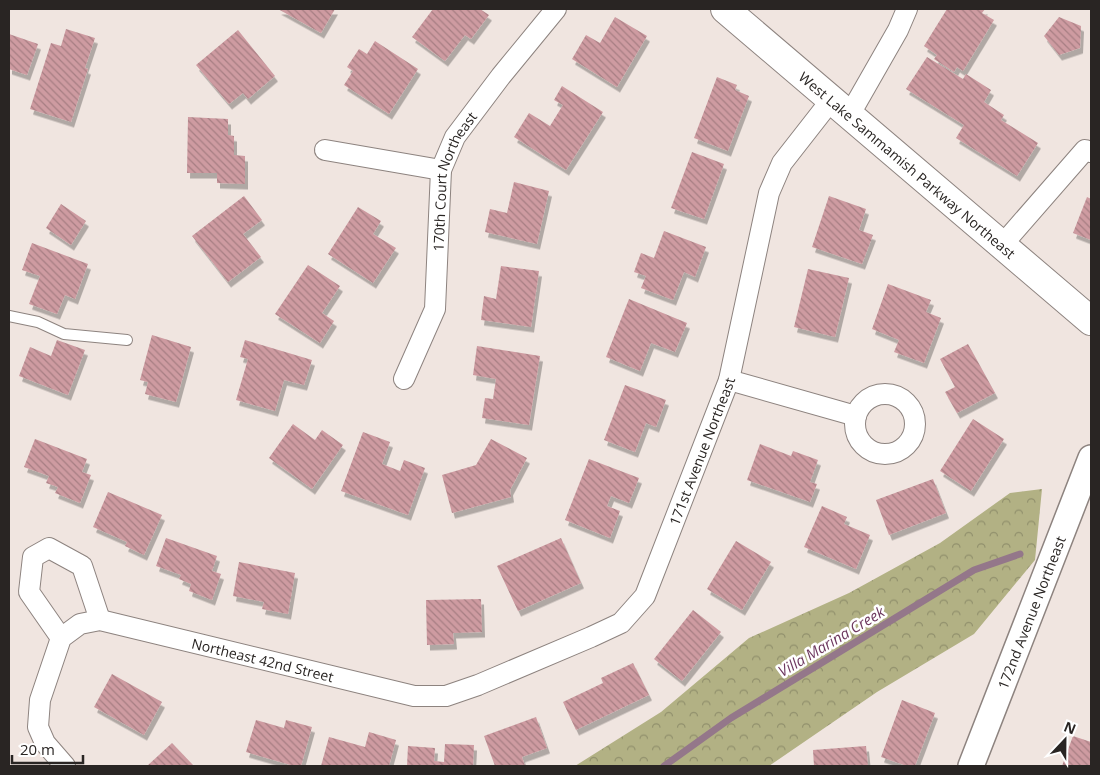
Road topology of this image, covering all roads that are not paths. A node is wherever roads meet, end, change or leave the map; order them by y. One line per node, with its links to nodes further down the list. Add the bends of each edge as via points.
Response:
1 (556, 9): 7 (street, 170th Court Northeast, via 455,137)
2 (725, 9): 4 (main road, West Lake Sammamish Parkway Northeast)
3 (907, 9): 4 (street, 171st Avenue Northeast, via 898,30)
4 (841, 107): 8 (main road, West Lake Sammamish Parkway Northeast); 13 (street, 171st Avenue Northeast, via 782,163 769,193)
5 (326, 150): 7 (street)
6 (1091, 152): 8 (street, via 1085,150)
7 (441, 170): 12 (street, 170th Court Northeast, via 435,308)
8 (1003, 244): 10 (main road, West Lake Sammamish Parkway Northeast)
9 (9, 316): 11 (lane, via 38,322 64,334)
10 (1091, 320)
11 (127, 340)
12 (404, 379)
13 (729, 380): 14 (street); 18 (street, 171st Avenue Northeast, via 645,596 621,623)
14 (856, 416)
15 (1091, 458): 20 (street, 172nd Avenue Northeast)
16 (100, 620): 17 (street, Northeast 42nd Street, via 80,624); 17 (street, via 82,566 49,548 33,557 29,592); 18 (street, Northeast 42nd Street, via 414,696)
17 (61, 638): 19 (street, via 40,700 38,727 45,743)
18 (446, 696)
19 (66, 766)
20 (971, 766)

